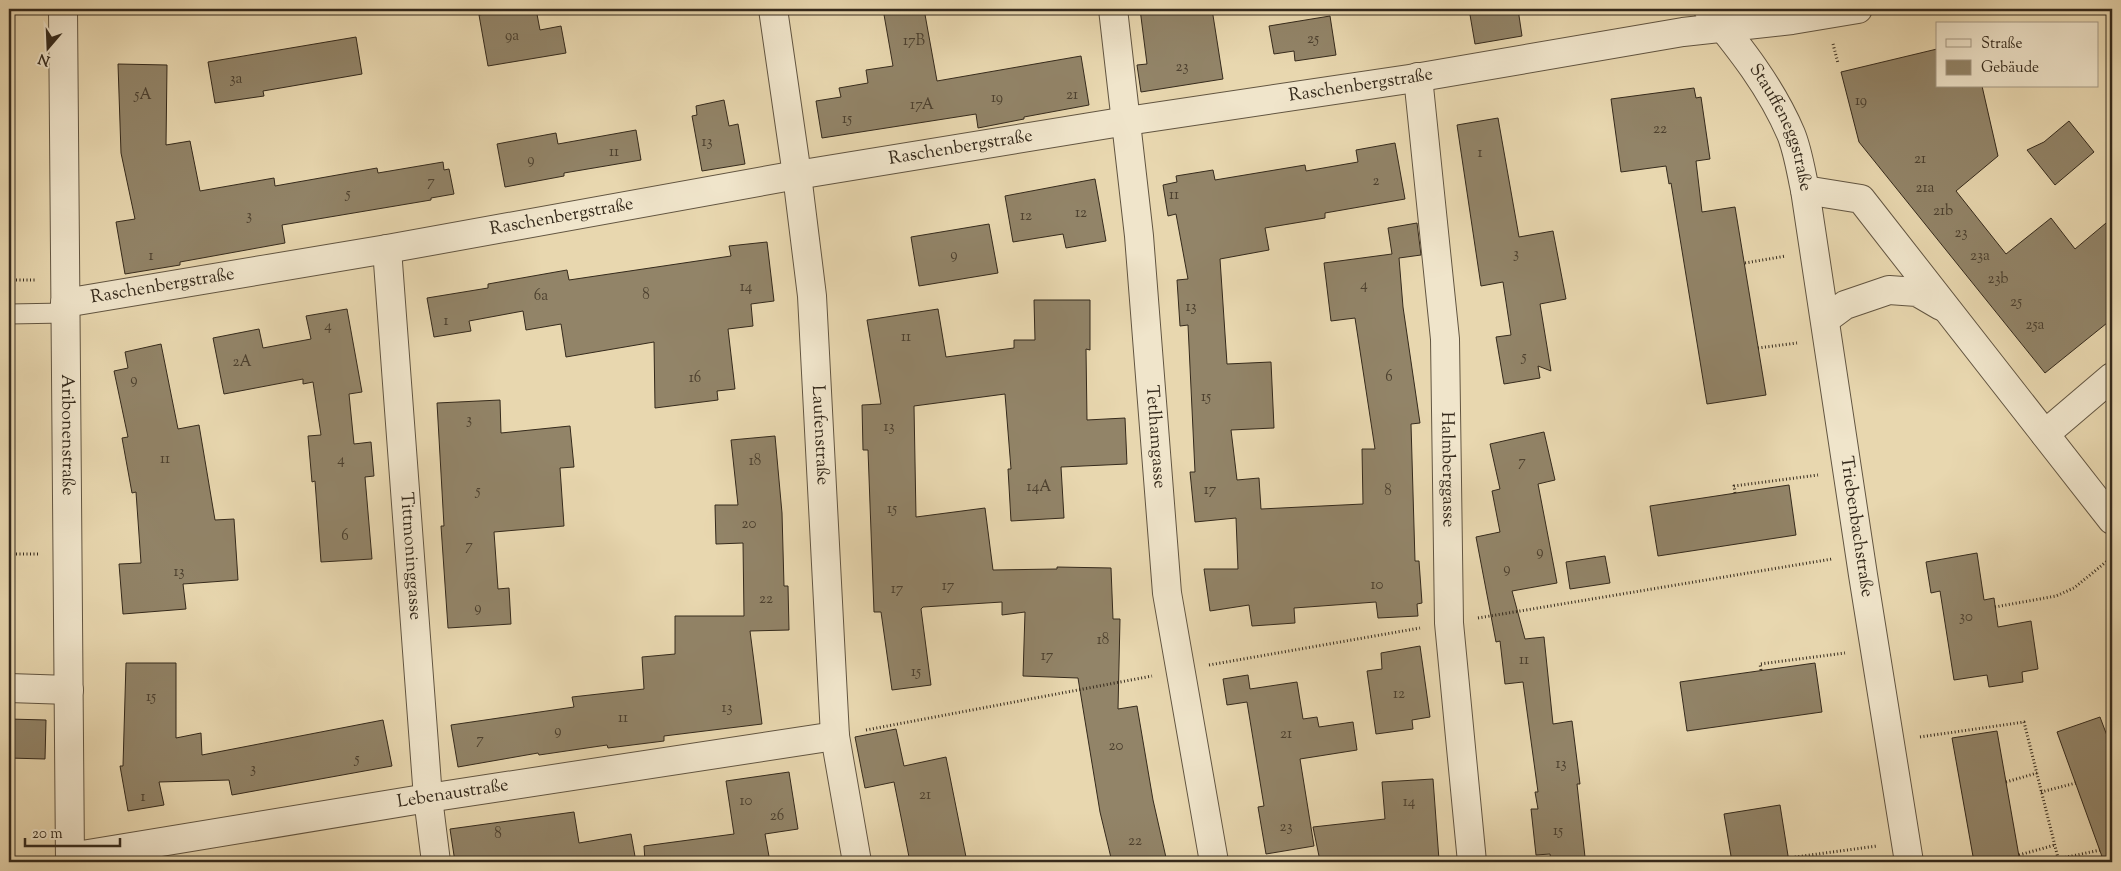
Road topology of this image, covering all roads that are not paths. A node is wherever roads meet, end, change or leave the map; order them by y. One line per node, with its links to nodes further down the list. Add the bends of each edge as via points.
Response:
1 (63, 9): 11 (street, Aribonenstraße)
2 (773, 9): 8 (street, Laufenstraße)
3 (1113, 9): 7 (street, Tetlhamgasse)
4 (1858, 9): 5 (street, Raschenbergstraße, via 1792,20)
5 (1716, 18): 6 (street, Raschenbergstraße, via 1683,32); 9 (street, Stauffeneggstraße, via 1770,90 1792,136)
6 (1418, 77): 7 (street, Raschenbergstraße); 27 (street, Halmberggasse, via 1445,339 1449,623)
7 (1127, 120): 8 (street, Raschenbergstraße); 26 (street, Tetlhamgasse, via 1167,593)
8 (797, 175): 10 (street, Raschenbergstraße); 20 (street, Laufenstraße, via 812,296)
9 (1805, 190): 12 (street, Stauffeneggstraße, via 1861,199); 14 (street, Triebenbachstraße)
10 (387, 249): 11 (street, Raschenbergstraße); 21 (street, Tittmoninggasse)
11 (65, 308): 13 (lane); 19 (street, Aribonenstraße)
12 (1945, 308): 14 (street, Stauffeneggstraße, via 1917,292 1889,290 1845,306); 16 (street, Stauffeneggstraße)
13 (9, 314)
14 (1827, 329): 22 (street, Triebenbachstraße)
15 (2112, 377): 16 (street)
16 (2045, 434): 17 (street, Stauffeneggstraße)
17 (2112, 520)
18 (9, 688): 19 (street)
19 (69, 690): 23 (street, Aribonenstraße)
20 (836, 736): 21 (street, Lebenaustraße); 25 (street, Laufenstraße)
21 (428, 798): 23 (street, Lebenaustraße); 24 (street, Tittmoninggasse)
22 (1907, 852)
23 (70, 859)
24 (436, 862)
25 (857, 862)
26 (1214, 862)
27 (1472, 862)

